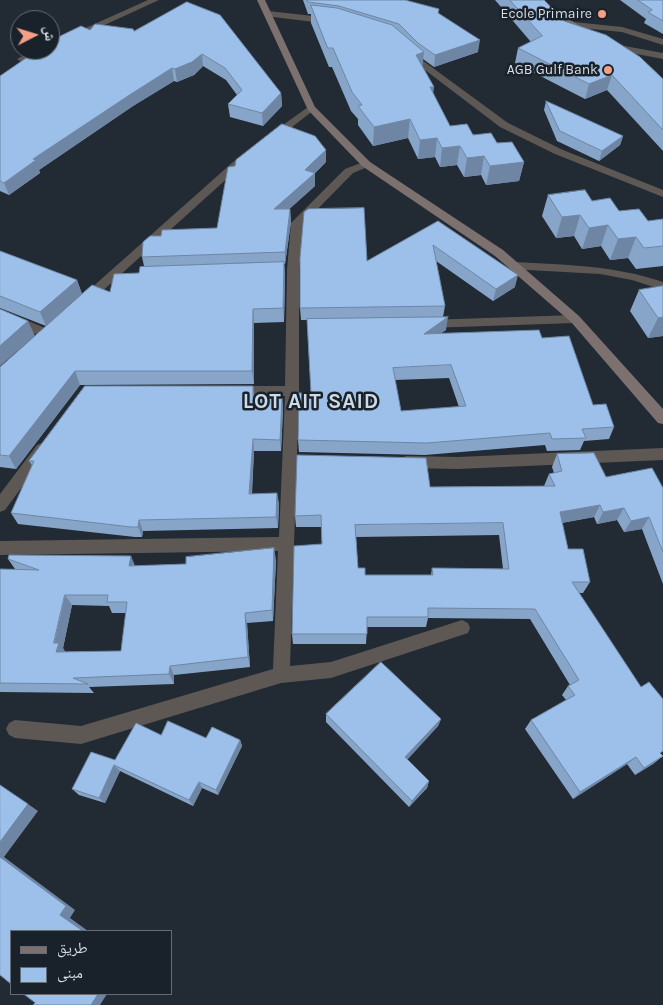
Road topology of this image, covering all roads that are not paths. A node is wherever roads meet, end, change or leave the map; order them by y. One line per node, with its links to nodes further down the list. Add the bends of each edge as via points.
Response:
1 (155, 0): 9 (street)
2 (261, 0): 4 (street)
3 (531, 0): 6 (street)
4 (268, 14): 5 (street); 13 (street)
5 (338, 22)
6 (574, 25): 7 (street); 8 (street, via 631,31)
7 (600, 41): 11 (street); 12 (street)
8 (663, 42)
9 (60, 43)
10 (401, 46): 15 (street, via 504,125 559,152)
11 (663, 56)
12 (631, 62)
13 (311, 108): 14 (street); 17 (street, via 237,164)
14 (366, 164): 16 (street); 26 (street, via 349,171 298,223 288,270 298,326)
15 (663, 194)
16 (514, 266): 19 (street, via 600,270 634,276); 22 (street)
17 (113, 276): 18 (street); 20 (street)
18 (132, 276)
19 (663, 286)
20 (76, 308)
21 (0, 313): 24 (street)
22 (574, 319): 23 (street); 27 (street, via 635,384)
23 (411, 324)
24 (47, 334)
25 (219, 391): 26 (street)
26 (292, 391): 32 (street, via 295,460)
27 (663, 420)
28 (51, 437): 31 (street)
29 (663, 454): 30 (street, via 458,463)
30 (389, 462)
31 (0, 506)
32 (287, 544): 33 (street); 35 (street)
33 (0, 548)
34 (462, 628): 35 (street, via 331,670)
35 (281, 676): 36 (street, via 81,735)
36 (15, 729)

